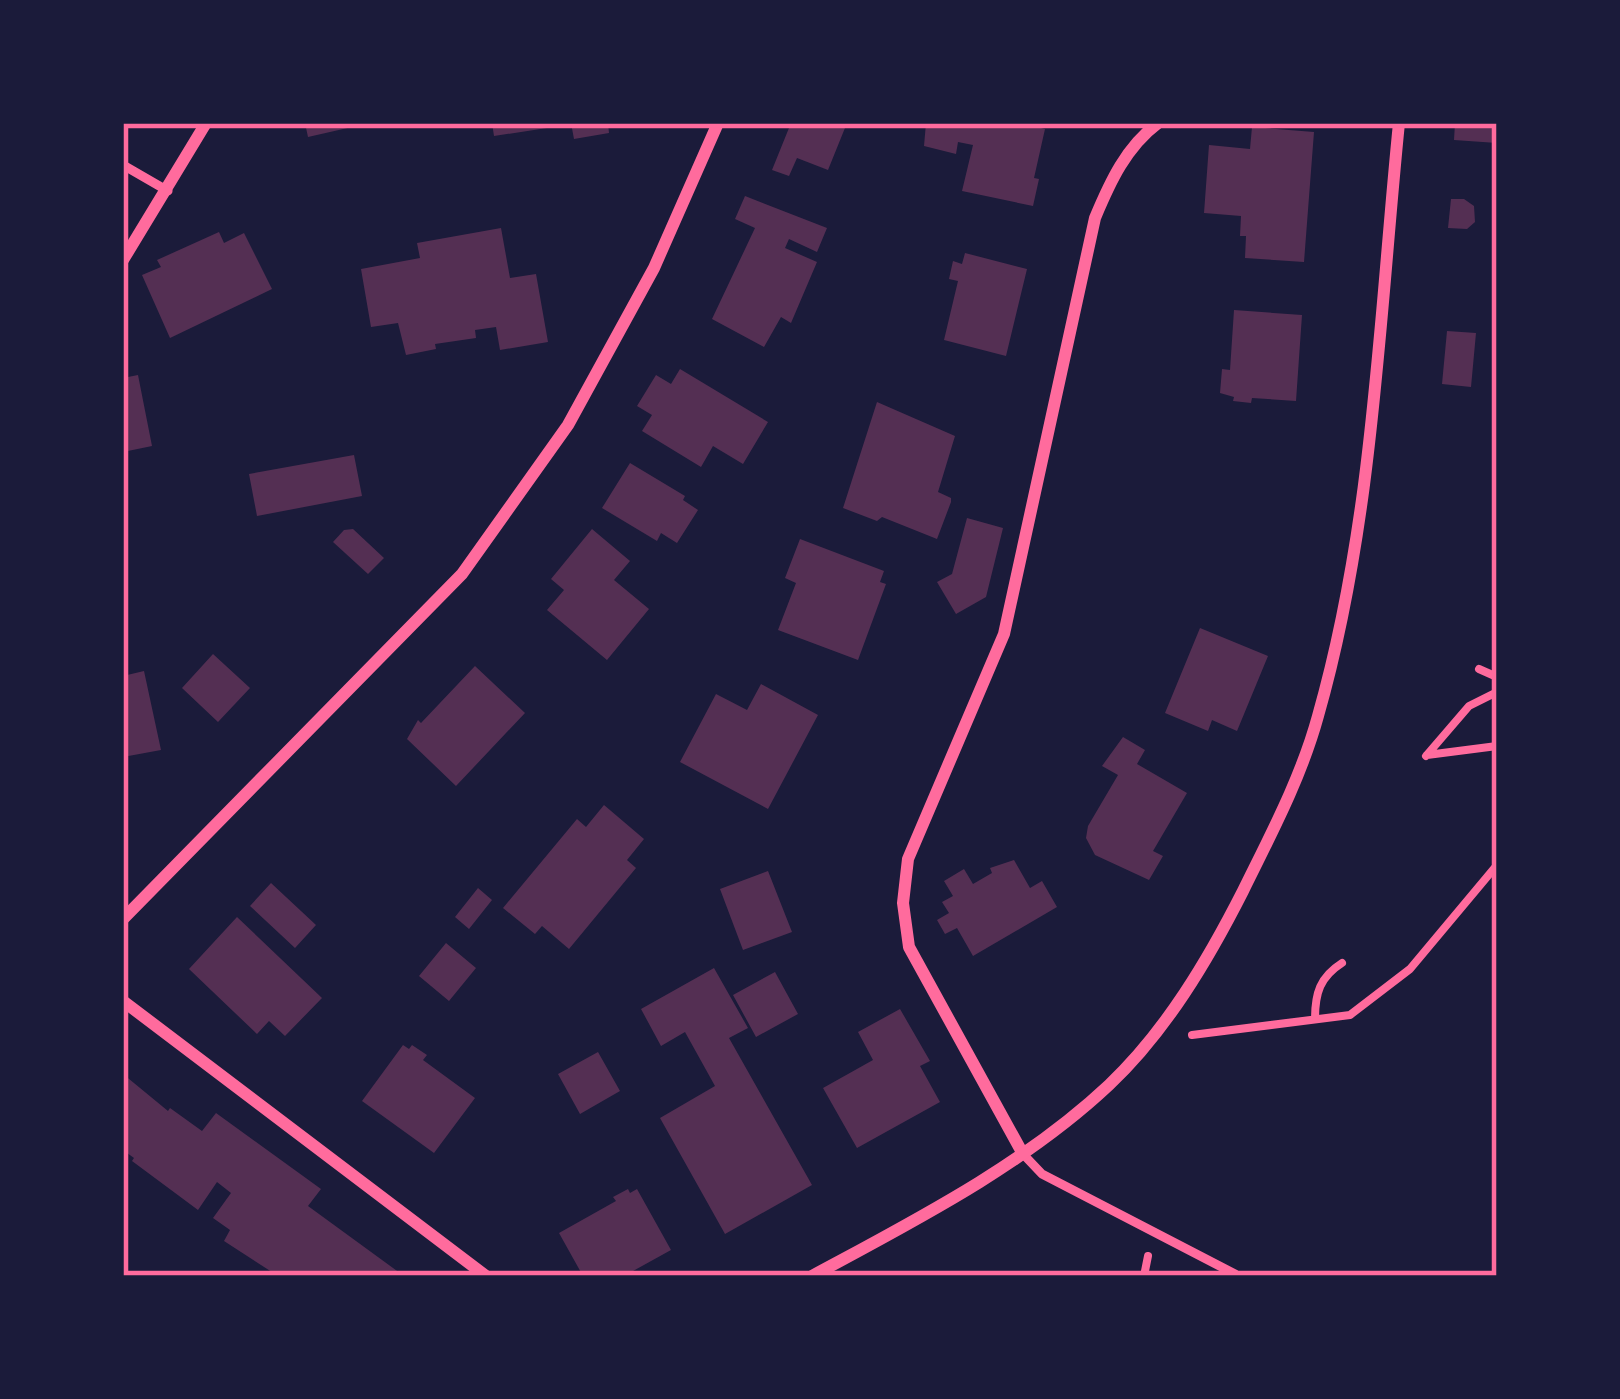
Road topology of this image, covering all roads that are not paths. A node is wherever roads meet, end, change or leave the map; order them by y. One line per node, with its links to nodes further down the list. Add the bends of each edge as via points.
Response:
1 (206, 123): 6 (street)
2 (718, 123): 8 (street, via 654,268 568,425 462,574)
3 (1159, 123): 10 (street, via 1115,172 1095,218 1004,634 908,859 909,947)
4 (1400, 123): 10 (street, via 1365,494 1318,717 1292,793 1194,979 1149,1040 1111,1083)
5 (123, 165): 6 (lane)
6 (167, 191): 7 (street)
7 (123, 260)
8 (123, 919)
9 (123, 1001): 12 (street)
10 (1022, 1154): 11 (lane, via 1042,1174); 13 (street)
11 (1234, 1274)
12 (486, 1276)
13 (812, 1276)

